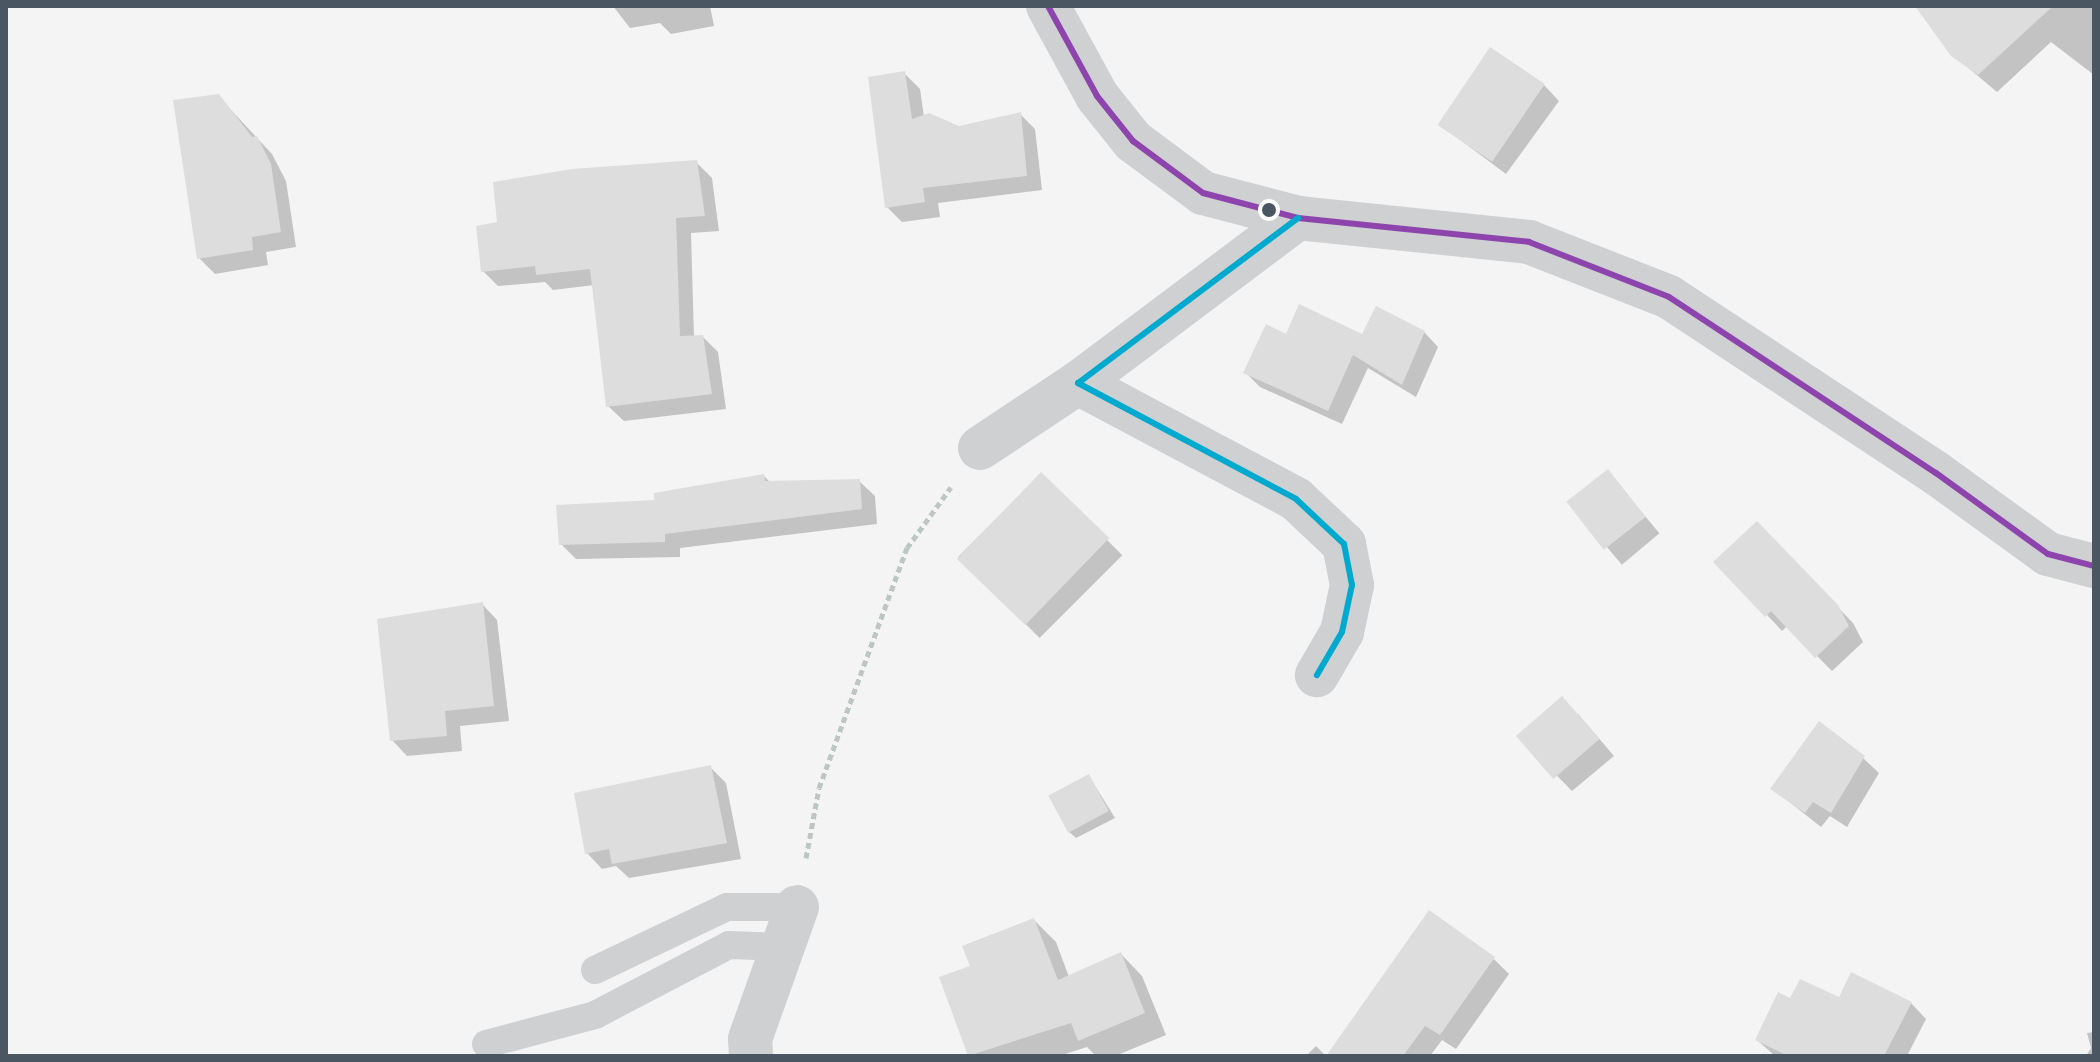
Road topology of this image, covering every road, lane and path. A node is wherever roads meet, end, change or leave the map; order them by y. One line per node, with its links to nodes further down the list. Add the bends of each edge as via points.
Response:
1 (1048, 6): 2 (street, via 1097,96 1133,141 1203,193)
2 (1298, 218): 3 (street); 5 (street, via 1529,242 1669,297 1936,473 2048,554)
3 (1078, 383): 4 (street); 6 (street, via 1296,499 1344,544 1352,585 1342,632)
4 (980, 448): 7 (path, via 907,548 819,788)
5 (2094, 566)
6 (1317, 675)
7 (790, 927): 8 (lane, via 727,907); 9 (lane, via 729,945 595,1015); 10 (street, via 750,1039)
8 (595, 970)
9 (486, 1044)
10 (751, 1056)

